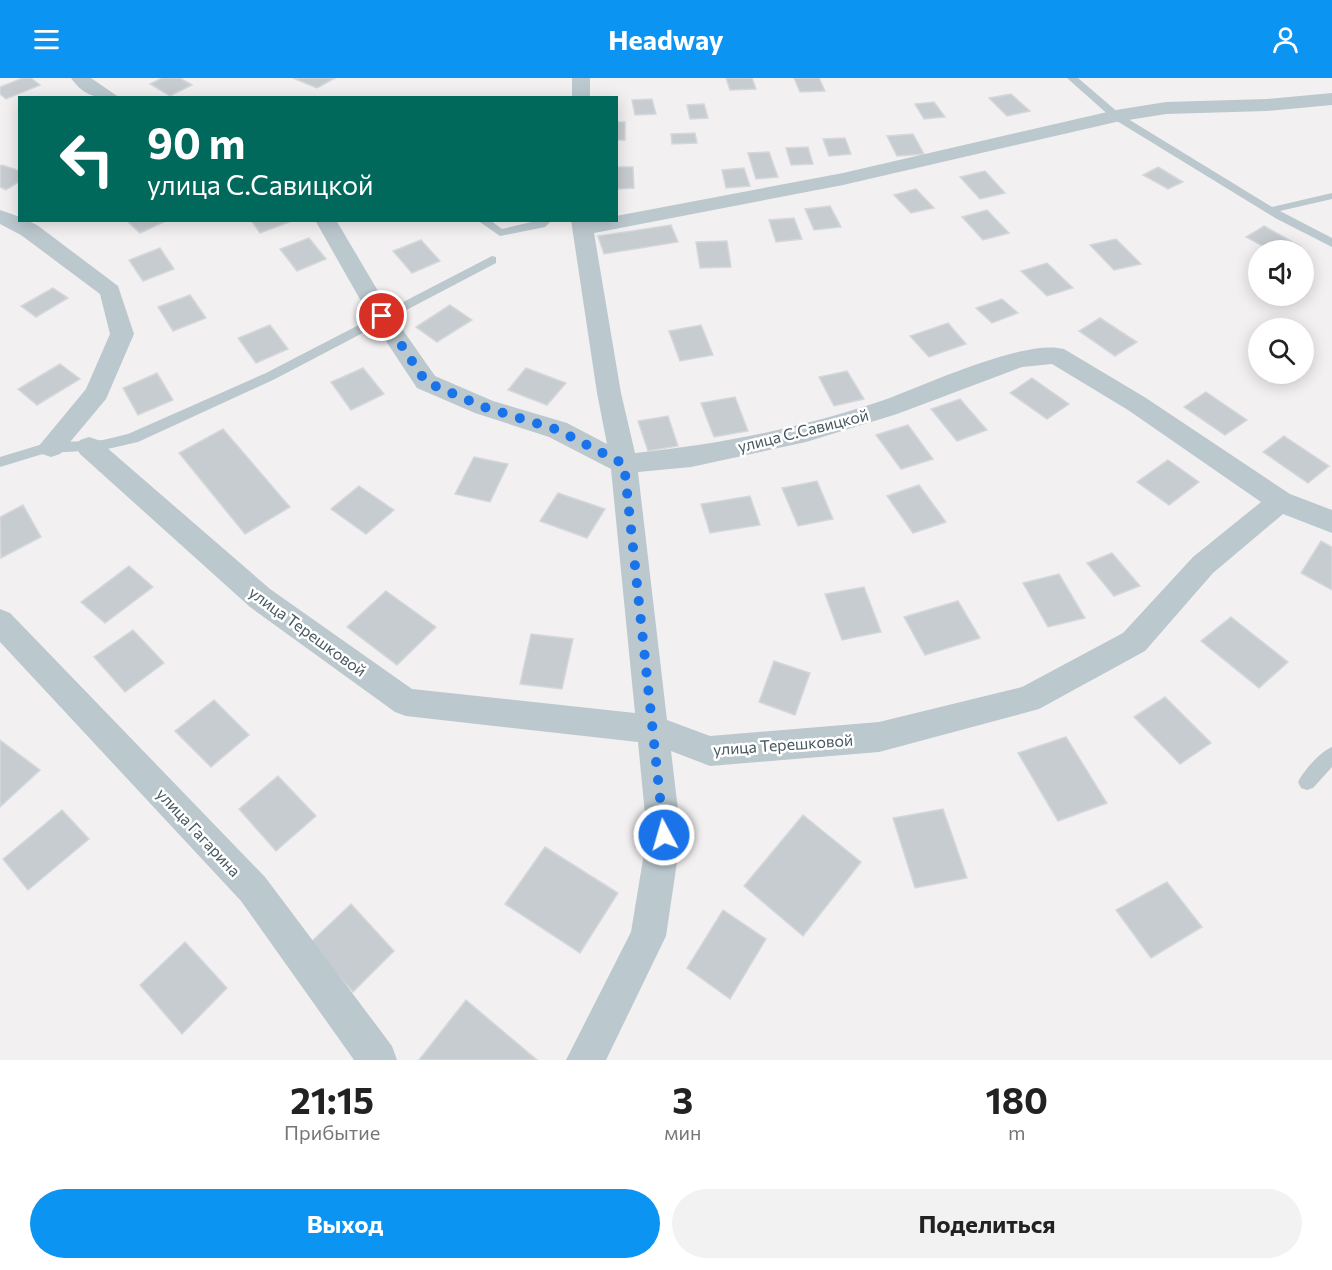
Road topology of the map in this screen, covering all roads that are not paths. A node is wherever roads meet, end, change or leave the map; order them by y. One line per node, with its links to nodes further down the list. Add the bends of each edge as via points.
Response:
1 (80, 78): 3 (street)
2 (1072, 78): 5 (lane)
3 (107, 96)
4 (1332, 99): 5 (street, via 1166,108)
5 (1116, 116): 7 (lane); 9 (street, via 843,179)
6 (1332, 196): 7 (lane)
7 (1271, 210): 15 (lane)
8 (0, 216): 18 (street, via 29,230 110,291 122,334 97,393)
9 (618, 219)
10 (326, 222): 17 (street)
11 (485, 222): 12 (lane, via 500,233)
12 (545, 222)
13 (598, 222): 14 (street)
14 (581, 225): 21 (street)
15 (1332, 243)
16 (492, 260): 17 (lane)
17 (382, 316): 19 (lane, via 281,373 131,439); 21 (street, via 426,382 484,407 558,430)
18 (51, 447): 19 (lane); 20 (lane)
19 (89, 447): 25 (street, улица Терешковой, via 260,598 406,702)
20 (0, 462)
21 (624, 464): 22 (street, улица С.Савицкой, via 690,457 806,433 888,408 1018,359 1056,355 1137,404); 25 (street)
22 (1280, 501): 23 (street, улица С.Савицкой); 25 (street, улица Терешковой, via 1203,565 1134,642 1028,699 879,737 710,751)
23 (1332, 522)
24 (0, 622): 28 (street, улица Гагарина, via 253,889)
25 (652, 729): 29 (street, via 664,835 648,936)
26 (1332, 754): 27 (lane)
27 (1307, 782)
28 (378, 1060)
29 (585, 1060)

